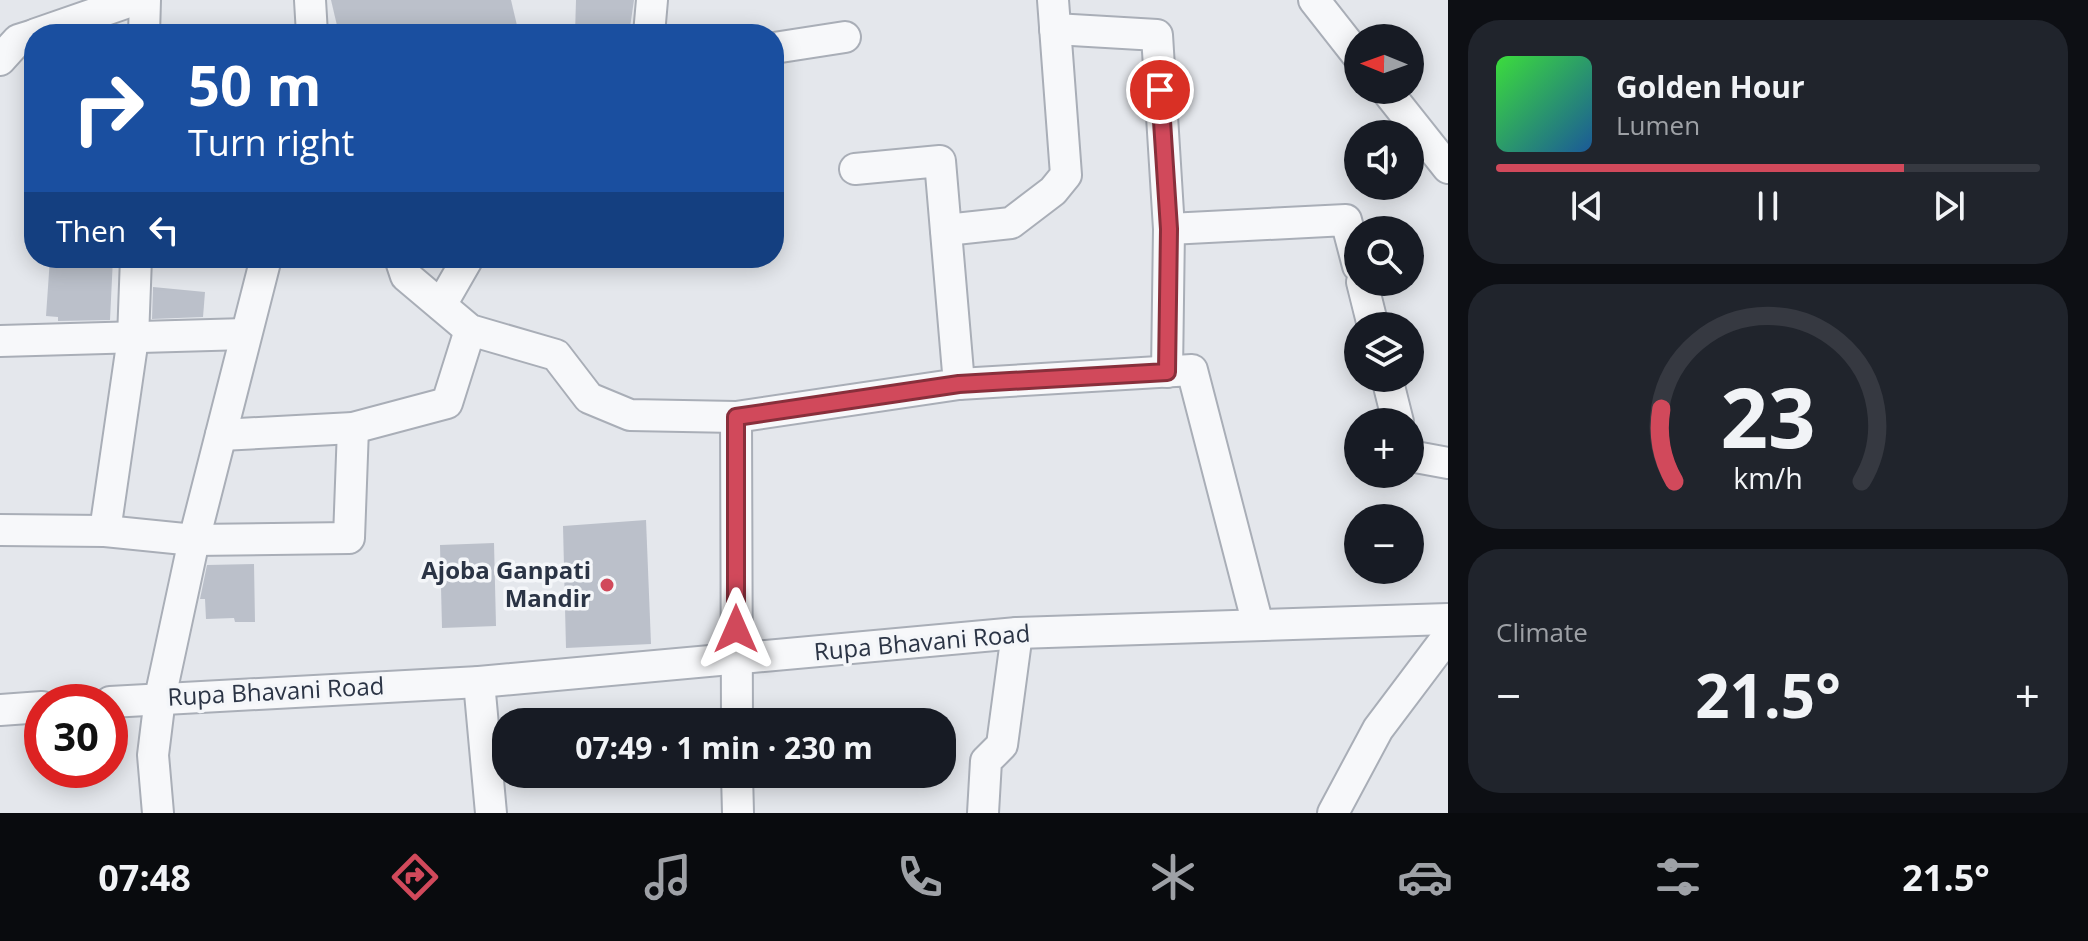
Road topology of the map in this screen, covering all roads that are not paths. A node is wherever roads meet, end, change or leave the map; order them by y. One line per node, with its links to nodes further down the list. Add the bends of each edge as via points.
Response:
1 (134, 0): 7 (street)
2 (145, 0): 8 (street)
3 (310, 0): 9 (street)
4 (652, 0): 10 (street)
5 (1314, 0): 13 (street)
6 (1054, 14): 20 (street, via 1157,35); 21 (street, via 1066,175 1011,223)
7 (64, 24)
8 (144, 24)
9 (311, 24)
10 (650, 24)
11 (845, 37): 14 (street)
12 (24, 38): 15 (street)
13 (1344, 38)
14 (784, 46)
15 (0, 60)
16 (1397, 104): 17 (street)
17 (1448, 168)
18 (855, 169): 21 (street, via 940,161)
19 (1344, 220): 20 (street)
20 (1169, 229): 31 (street)
21 (946, 230): 32 (street)
22 (136, 268): 29 (street)
23 (263, 268): 28 (street)
24 (403, 268): 26 (street)
25 (462, 268): 26 (street)
26 (441, 305): 27 (street)
27 (470, 330): 33 (street, via 556,355 589,398 630,415); 34 (street, via 447,403)
28 (246, 334): 29 (street); 35 (street)
29 (133, 338): 30 (street); 39 (street)
30 (0, 341)
31 (1167, 372): 32 (street); 42 (street, via 1192,370)
32 (959, 384): 33 (street)
33 (736, 417): 46 (street)
34 (353, 428): 35 (street); 40 (street, via 349,538)
35 (221, 435): 40 (street)
36 (1424, 459): 37 (street)
37 (1448, 463)
38 (0, 530): 39 (street)
39 (105, 531): 40 (street)
40 (194, 540): 45 (street)
41 (1448, 619): 42 (street, Rupa Bhavani Road)
42 (1258, 625): 43 (street, Rupa Bhavani Road)
43 (1017, 633): 46 (street, Rupa Bhavani Road); 61 (street, via 1002,745 986,761)
44 (1448, 636): 62 (street, via 1378,729)
45 (168, 653): 48 (street); 49 (street); 50 (street)
46 (736, 659): 47 (street, Rupa Bhavani Road); 53 (street)
47 (479, 682): 49 (street, Rupa Bhavani Road); 59 (street)
48 (128, 689)
49 (207, 695): 50 (street, Rupa Bhavani Road); 56 (street)
50 (160, 698): 51 (street, Rupa Bhavani Road); 56 (street)
51 (128, 701)
52 (24, 708): 54 (street)
53 (737, 708)
54 (0, 710)
55 (128, 717): 56 (street)
56 (154, 744): 58 (street)
57 (737, 788): 60 (street)
58 (158, 813)
59 (491, 813)
60 (738, 813)
61 (983, 813)
62 (1333, 813)

